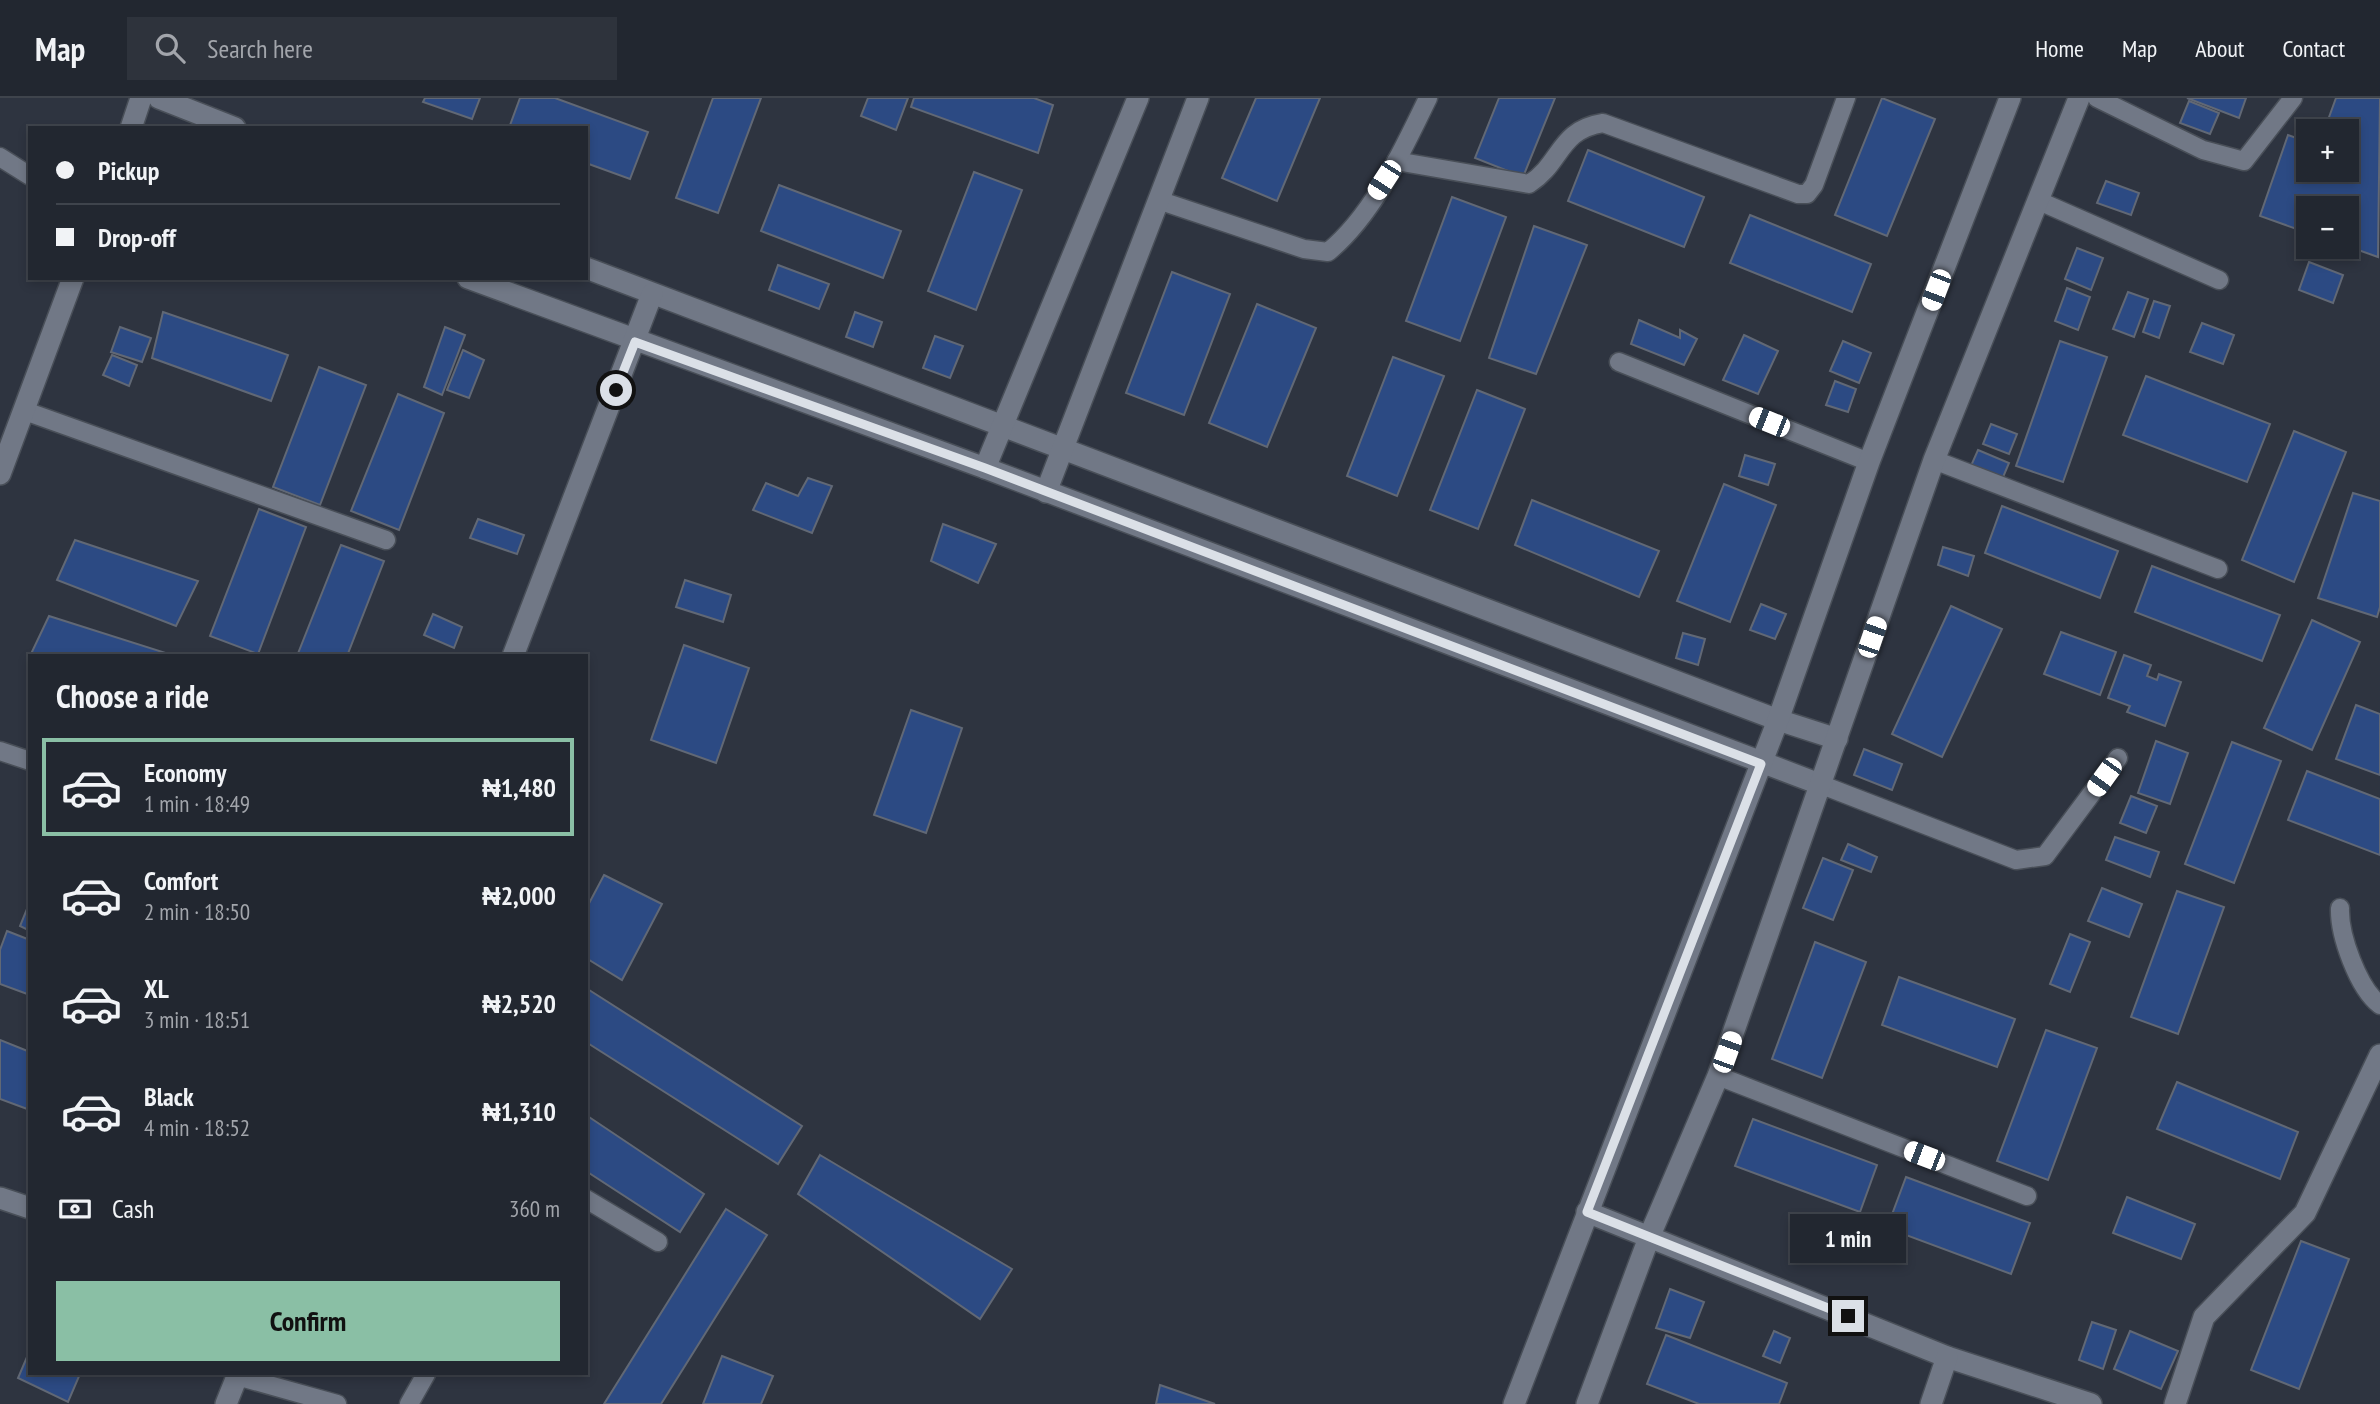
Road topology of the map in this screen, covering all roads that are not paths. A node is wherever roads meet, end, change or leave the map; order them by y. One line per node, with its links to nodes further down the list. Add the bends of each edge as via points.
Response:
1 (141, 98): 11 (street)
2 (159, 98): 12 (street)
3 (1138, 98): 26 (street)
4 (1198, 98): 16 (street)
5 (1428, 98): 14 (lane)
6 (1846, 98): 14 (lane, via 1807,194 1602,124 1583,126 1568,138 1544,174 1529,184)
7 (2010, 98): 29 (street)
8 (2079, 98): 17 (street)
9 (2097, 98): 10 (lane, via 2203,150 2244,161)
10 (2293, 98)
11 (132, 126)
12 (230, 126)
13 (0, 157): 15 (lane)
14 (1396, 161): 16 (lane, via 1346,237 1328,252 1304,249)
15 (28, 175)
16 (1158, 200): 27 (street)
17 (2039, 201): 21 (lane); 28 (street)
18 (588, 269): 22 (street)
19 (72, 280): 25 (street)
20 (473, 280): 23 (street)
21 (2219, 280)
22 (652, 294): 23 (street); 26 (street)
23 (635, 342): 30 (street); 35 (street)
24 (1619, 362): 29 (lane)
25 (24, 411): 31 (street); 33 (lane)
26 (1001, 424): 27 (street); 30 (street)
27 (1064, 447): 32 (street); 36 (street)
28 (1934, 460): 34 (lane); 37 (street)
29 (1869, 462): 36 (street)
30 (985, 468): 32 (street)
31 (0, 474)
32 (1046, 492): 41 (street)
33 (386, 540)
34 (2218, 569)
35 (514, 654)
36 (1778, 720): 37 (street); 41 (street)
37 (1837, 739): 42 (street)
38 (0, 751): 40 (lane)
39 (2118, 758): 42 (lane, via 2045,856 2015,860)
40 (28, 760)
41 (1761, 764): 42 (street); 51 (street)
42 (1822, 785): 46 (street)
43 (2340, 908): 44 (lane, via 2339,929 2370,997)
44 (2380, 1005)
45 (2380, 1055): 64 (street, via 2305,1213 2204,1317)
46 (1718, 1076): 47 (lane); 52 (street)
47 (2027, 1196)
48 (0, 1198): 50 (street)
49 (588, 1200): 53 (lane)
50 (28, 1207)
51 (1587, 1212): 52 (street); 60 (street)
52 (1650, 1236): 54 (street); 61 (street)
53 (658, 1242)
54 (1947, 1357): 62 (street); 63 (street)
55 (237, 1375): 57 (street); 58 (lane)
56 (425, 1375): 59 (lane)
57 (226, 1404)
58 (337, 1404)
59 (409, 1404)
60 (1514, 1404)
61 (1587, 1404)
62 (1931, 1404)
63 (2091, 1404)
64 (2175, 1404)

